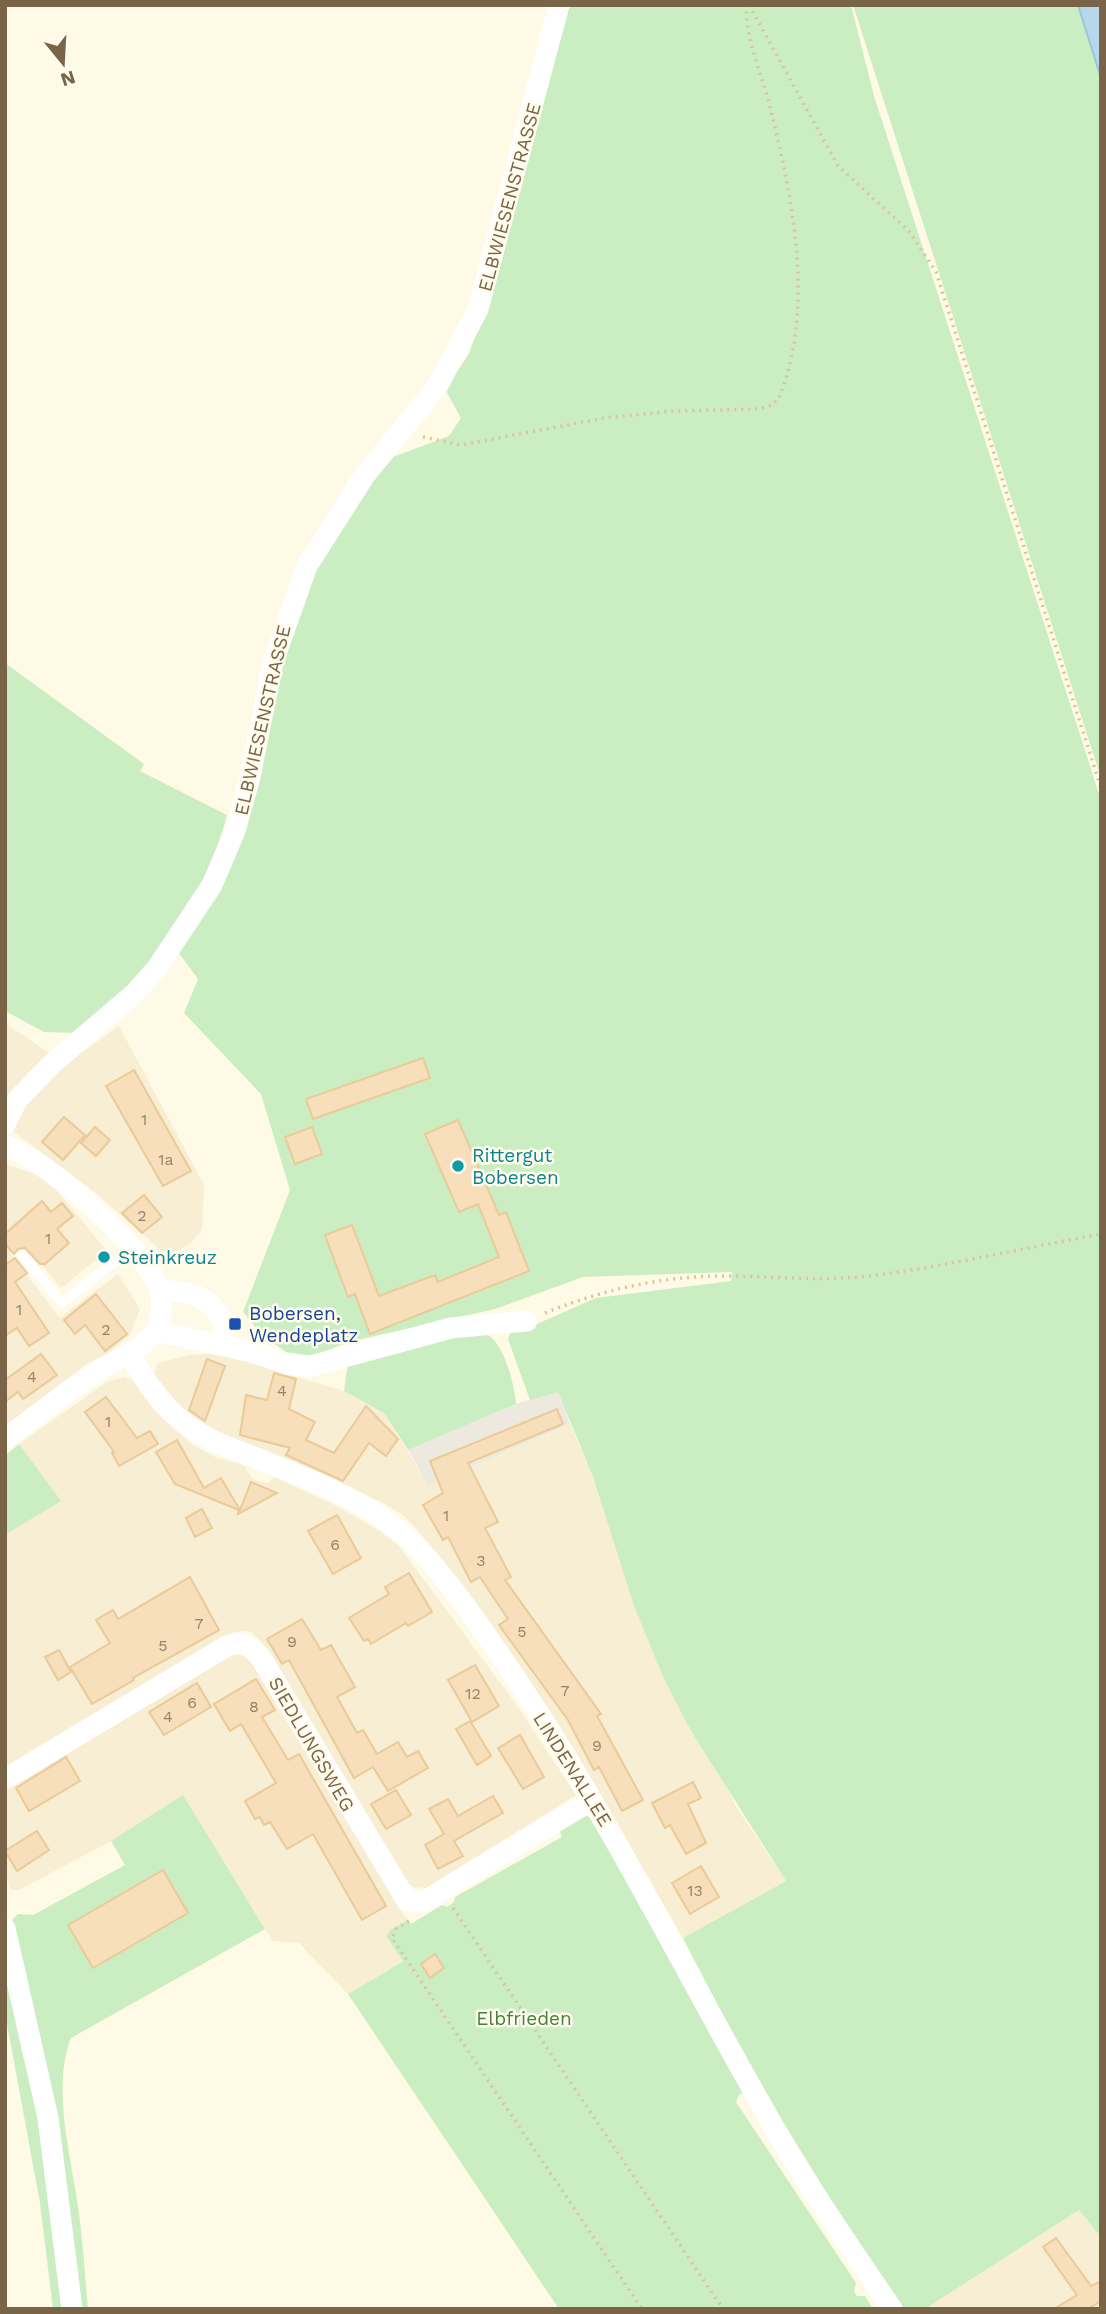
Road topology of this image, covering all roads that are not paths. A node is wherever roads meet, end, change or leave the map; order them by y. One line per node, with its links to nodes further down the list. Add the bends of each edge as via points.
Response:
1 (559, 5): 2 (street, ELBWIESENSTRASSE, via 478,309 437,387 365,475 307,566 273,662 235,831 212,885 142,985 53,1063 17,1100)
2 (5, 1124)
3 (5, 1146): 4 (street, via 36,1162 77,1194)
4 (131, 1249): 5 (lane, via 62,1303); 6 (street)
5 (22, 1255)
6 (159, 1290): 8 (street); 9 (street, via 199,1295 214,1306 225,1324)
7 (527, 1321): 9 (street, via 452,1328 307,1367)
8 (158, 1324): 9 (street); 10 (street)
9 (220, 1344)
10 (129, 1353): 11 (street); 13 (street, LINDENALLEE, via 153,1392 183,1422 361,1504 410,1537 506,1665)
11 (5, 1439)
12 (5, 1779): 13 (street, SIEDLUNGSWEG, via 227,1646 243,1643 261,1658 407,1901 416,1903 443,1891)
13 (592, 1800): 16 (street, LINDENALLEE, via 775,2129)
14 (5, 1928): 15 (street, via 56,2171)
15 (72, 2309)
16 (892, 2309)

